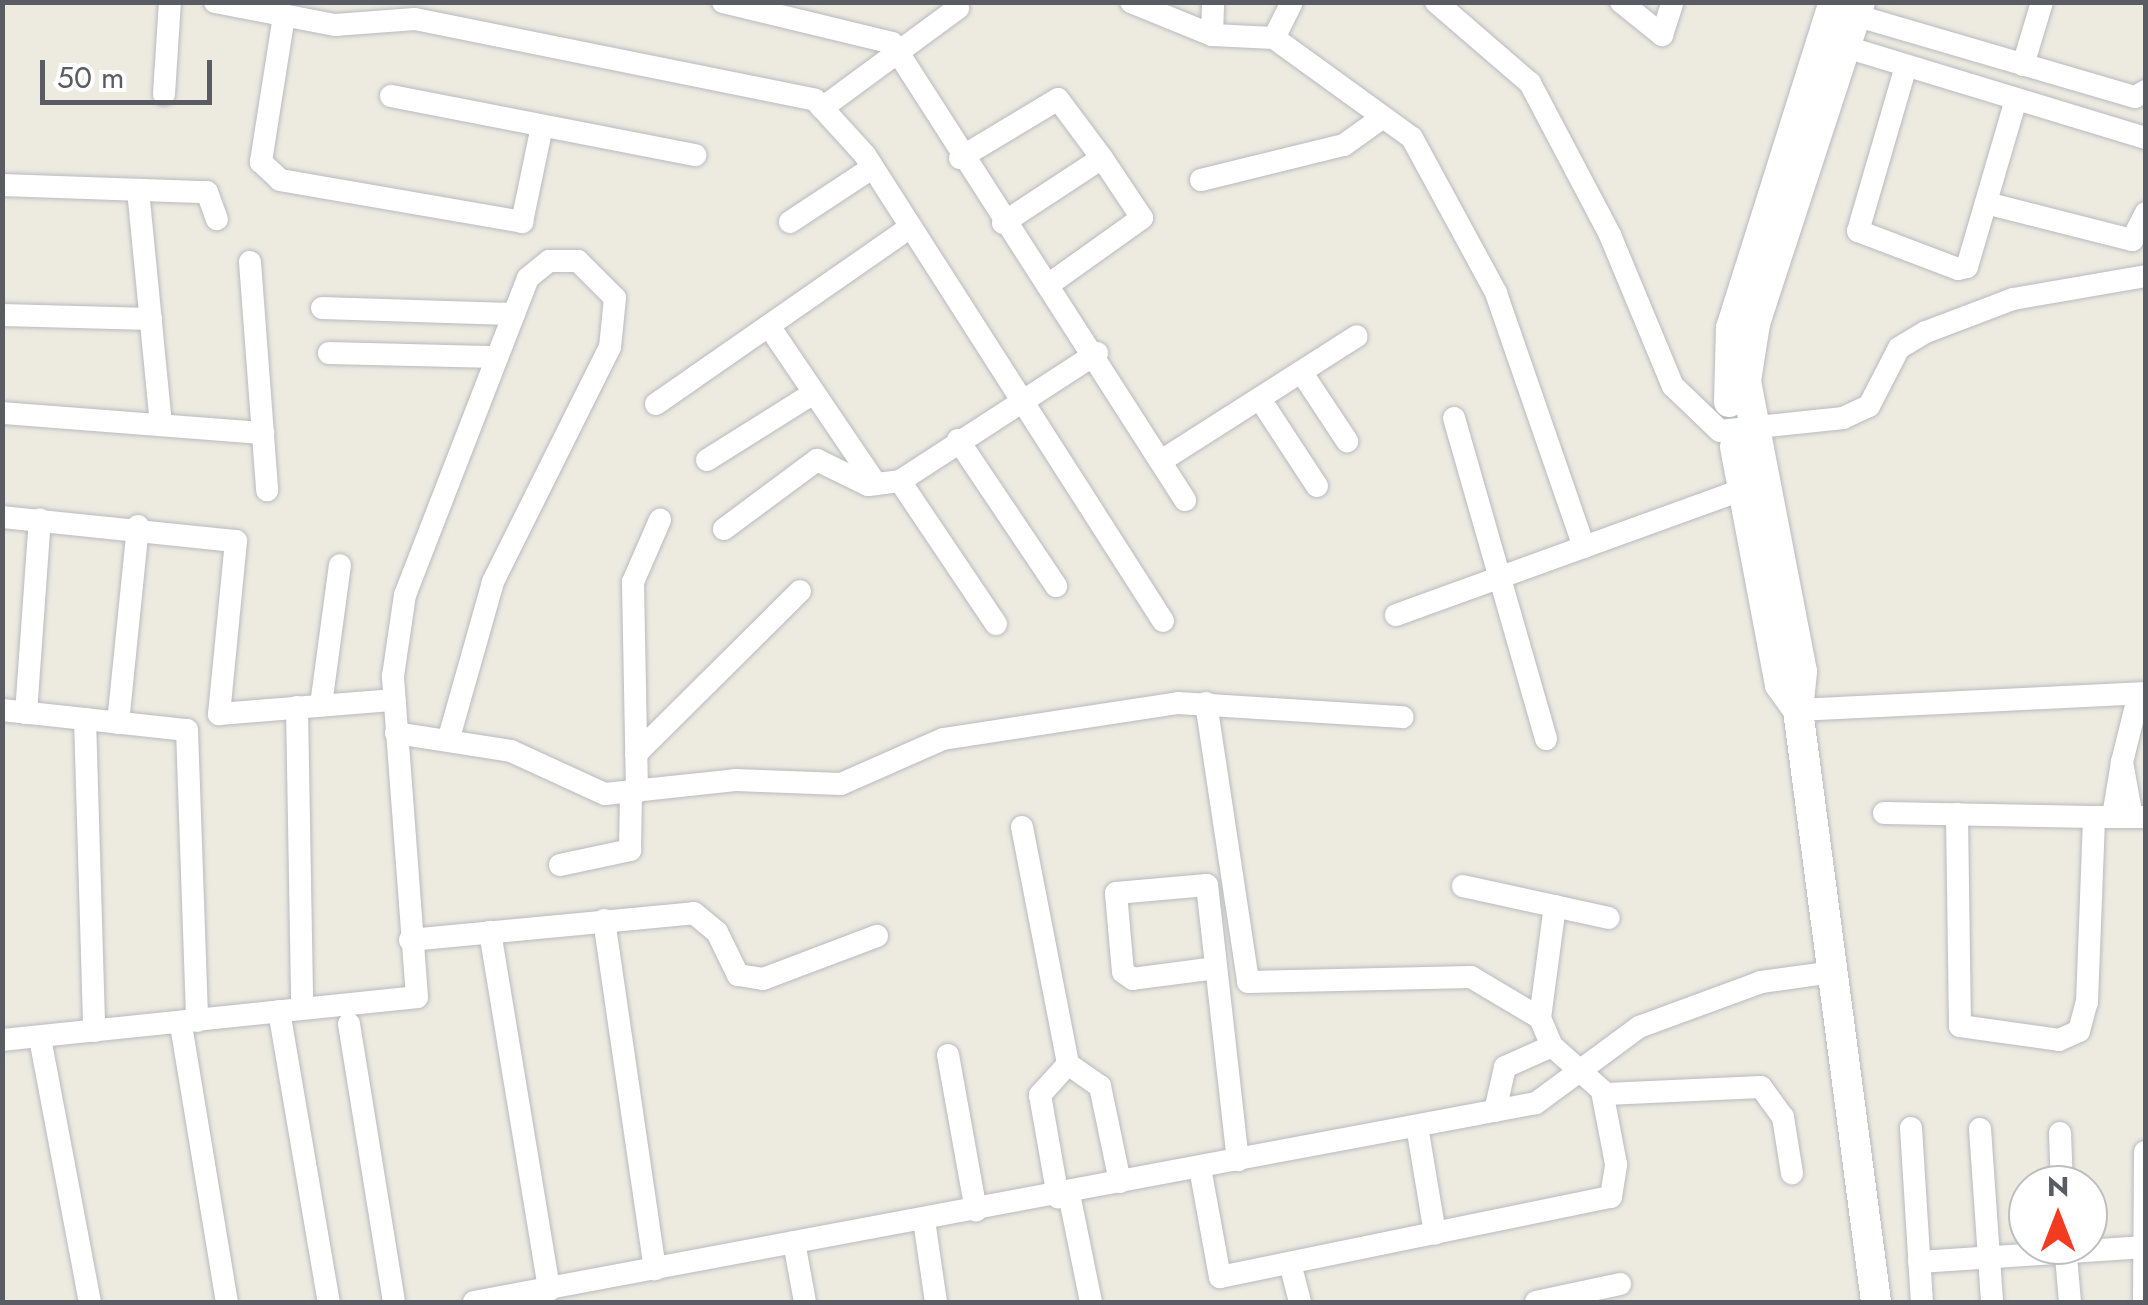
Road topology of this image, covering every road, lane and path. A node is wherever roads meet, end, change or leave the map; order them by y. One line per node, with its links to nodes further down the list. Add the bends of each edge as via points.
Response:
1 (170, 2): 21 (street)
2 (215, 2): 13 (street)
3 (723, 2): 17 (street, via 884,37)
4 (1131, 2): 14 (street)
5 (1214, 2): 14 (street)
6 (1292, 2): 15 (street)
7 (1436, 2): 62 (street, via 1530,82 1610,235 1673,386)
8 (1620, 2): 9 (street, via 1662,35)
9 (1673, 2)
10 (2042, 2): 18 (street)
11 (1845, 7): 16 (street); 18 (street); 62 (street, via 1731,328)
12 (958, 8): 17 (street)
13 (284, 16): 24 (street, via 336,25 415,19); 26 (street, via 261,162 280,180 522,222)
14 (1212, 35): 15 (street)
15 (1274, 38): 25 (street)
16 (1846, 47): 19 (street); 62 (street, via 1755,324)
17 (900, 52): 24 (street); 29 (street)
18 (2023, 65): 20 (street, via 2136,96)
19 (1906, 66): 23 (street); 35 (street, via 1858,232 1963,269)
20 (2146, 91)
21 (164, 94)
22 (390, 96): 26 (street)
23 (2016, 99): 27 (street); 35 (street)
24 (822, 108): 31 (street)
25 (1383, 118): 32 (street, via 1344,145); 78 (street, via 1412,138 1496,292)
26 (542, 126): 28 (street)
27 (2146, 138)
28 (695, 156)
29 (960, 158): 30 (street, via 1058,99); 39 (street)
30 (1102, 158): 39 (street); 43 (street, via 1142,218)
31 (872, 168): 38 (street); 40 (street)
32 (1201, 180)
33 (2, 186): 34 (street)
34 (138, 190): 37 (street, via 206,192); 47 (street)
35 (1986, 203): 36 (street, via 2132,240)
36 (2145, 216)
37 (218, 219)
38 (790, 222)
39 (1003, 223): 43 (street)
40 (911, 227): 48 (street); 55 (street)
41 (250, 262): 61 (street)
42 (2146, 276): 62 (street, via 2013,299 1926,332 1900,348 1869,406)
43 (1048, 285): 51 (street)
44 (322, 308): 45 (street)
45 (514, 314): 52 (street); 96 (street, via 537,267 562,259 592,268 615,298 610,347 493,582)
46 (2, 315): 47 (street)
47 (152, 319): 60 (street)
48 (769, 326): 54 (street); 57 (street)
49 (1357, 336): 53 (street)
50 (329, 353): 52 (street)
51 (1097, 353): 55 (street); 66 (street)
52 (496, 358): 87 (street, via 405,595)
53 (1302, 373): 56 (street); 64 (street)
54 (814, 393): 65 (street); 68 (street)
55 (1022, 396): 63 (street); 84 (street)
56 (1260, 399): 66 (street); 69 (street)
57 (656, 404)
58 (2, 412): 60 (street)
59 (1454, 418): 80 (street)
60 (161, 426): 61 (street)
61 (263, 433): 70 (street)
62 (1742, 435): 71 (street); 90 (street, via 1802,672)
63 (958, 440): 67 (street); 81 (street)
64 (1347, 441)
65 (707, 460)
66 (1161, 461): 72 (street)
67 (900, 480): 68 (street); 85 (street)
68 (876, 484): 77 (street, via 817,460)
69 (1317, 486)
70 (267, 490)
71 (1742, 490): 78 (street); 90 (street, via 1780,685)
72 (1184, 500)
73 (2, 517): 74 (street)
74 (40, 520): 76 (street); 91 (street)
75 (660, 520): 98 (street, via 633,582)
76 (138, 526): 89 (street, via 236,541 219,714); 94 (street)
77 (724, 529)
78 (1584, 546): 80 (street)
79 (340, 565): 89 (street)
80 (1504, 576): 83 (street); 97 (street)
81 (1056, 586)
82 (800, 591): 98 (street)
83 (1396, 614)
84 (1164, 621)
85 (996, 624)
86 (2142, 693): 90 (street); 102 (street, via 2122,762)
87 (394, 700): 89 (street); 95 (street)
88 (1206, 703): 92 (street); 99 (street, via 943,739 842,784 736,780); 115 (street, via 1248,982 1471,976)
89 (309, 706): 114 (street)
90 (1798, 710): 113 (street)
91 (14, 711): 93 (street)
92 (1402, 718)
93 (85, 719): 94 (street); 118 (street)
94 (118, 723): 116 (street, via 186,730)
95 (396, 733): 96 (street); 111 (street)
96 (449, 738): 99 (street, via 511,751 605,794)
97 (1546, 739)
98 (636, 754): 99 (street)
99 (634, 792): 104 (street, via 630,850)
100 (1884, 813): 101 (street)
101 (1957, 814): 102 (street); 102 (street, via 1960,1026 2059,1040 2079,1031)
102 (2121, 817)
103 (1022, 827): 123 (street)
104 (560, 865)
105 (1463, 886): 106 (street)
106 (1555, 906): 107 (street); 115 (street)
107 (1609, 918)
108 (604, 920): 109 (street); 110 (street, via 694,913 718,932 738,975 763,979); 149 (street)
109 (490, 932): 111 (street); 151 (street)
110 (876, 936)
111 (410, 940): 114 (street, via 416,997)
112 (1216, 968): 112 (street, via 1133,979 1124,972 1116,893 1201,880); 132 (street)
113 (1834, 972): 124 (street, via 1706,1000 1610,1043); 162 (street)
114 (290, 1009): 116 (street); 154 (street)
115 (1540, 1018): 121 (street)
116 (189, 1023): 118 (street); 153 (street)
117 (349, 1024): 155 (street)
118 (94, 1031): 119 (street)
119 (40, 1038): 120 (street); 152 (street)
120 (2, 1040)
121 (1552, 1046): 124 (street); 126 (street, via 1505,1066)
122 (948, 1056): 138 (street)
123 (1068, 1064): 136 (street, via 1100,1086); 137 (street, via 1040,1094)
124 (1582, 1073): 125 (street); 126 (street, via 1558,1095)
125 (1602, 1091): 135 (street, via 1762,1087 1782,1118); 140 (street, via 1616,1164 1611,1197)
126 (1494, 1111): 127 (street)
127 (1417, 1126): 132 (street); 140 (street)
128 (1912, 1128): 146 (street)
129 (1980, 1129): 145 (street)
130 (2060, 1132): 133 (street)
131 (2145, 1152): 142 (street)
132 (1238, 1160): 134 (street)
133 (2061, 1165)
134 (1200, 1168): 136 (street); 147 (street, via 1217,1276)
135 (1792, 1173)
136 (1120, 1182): 137 (street)
137 (1064, 1195): 138 (street); 159 (street)
138 (976, 1211): 139 (street)
139 (924, 1220): 141 (street); 158 (street)
140 (1435, 1233): 147 (street)
141 (794, 1242): 149 (street); 157 (street)
142 (2144, 1247): 143 (street); 166 (street)
143 (2108, 1248)
144 (2008, 1255): 145 (street)
145 (1990, 1257): 146 (street); 164 (street)
146 (1920, 1262): 163 (street)
147 (1290, 1263): 160 (street)
148 (2067, 1265): 165 (street)
149 (655, 1269): 151 (street)
150 (1620, 1284): 161 (street)
151 (549, 1290): 156 (street)
152 (90, 1302)
153 (227, 1302)
154 (329, 1302)
155 (394, 1302)
156 (474, 1302)
157 (804, 1302)
158 (936, 1302)
159 (1091, 1302)
160 (1300, 1302)
161 (1536, 1302)
162 (1876, 1302)
163 (1922, 1302)
164 (1992, 1302)
165 (2070, 1302)
166 (2144, 1302)

